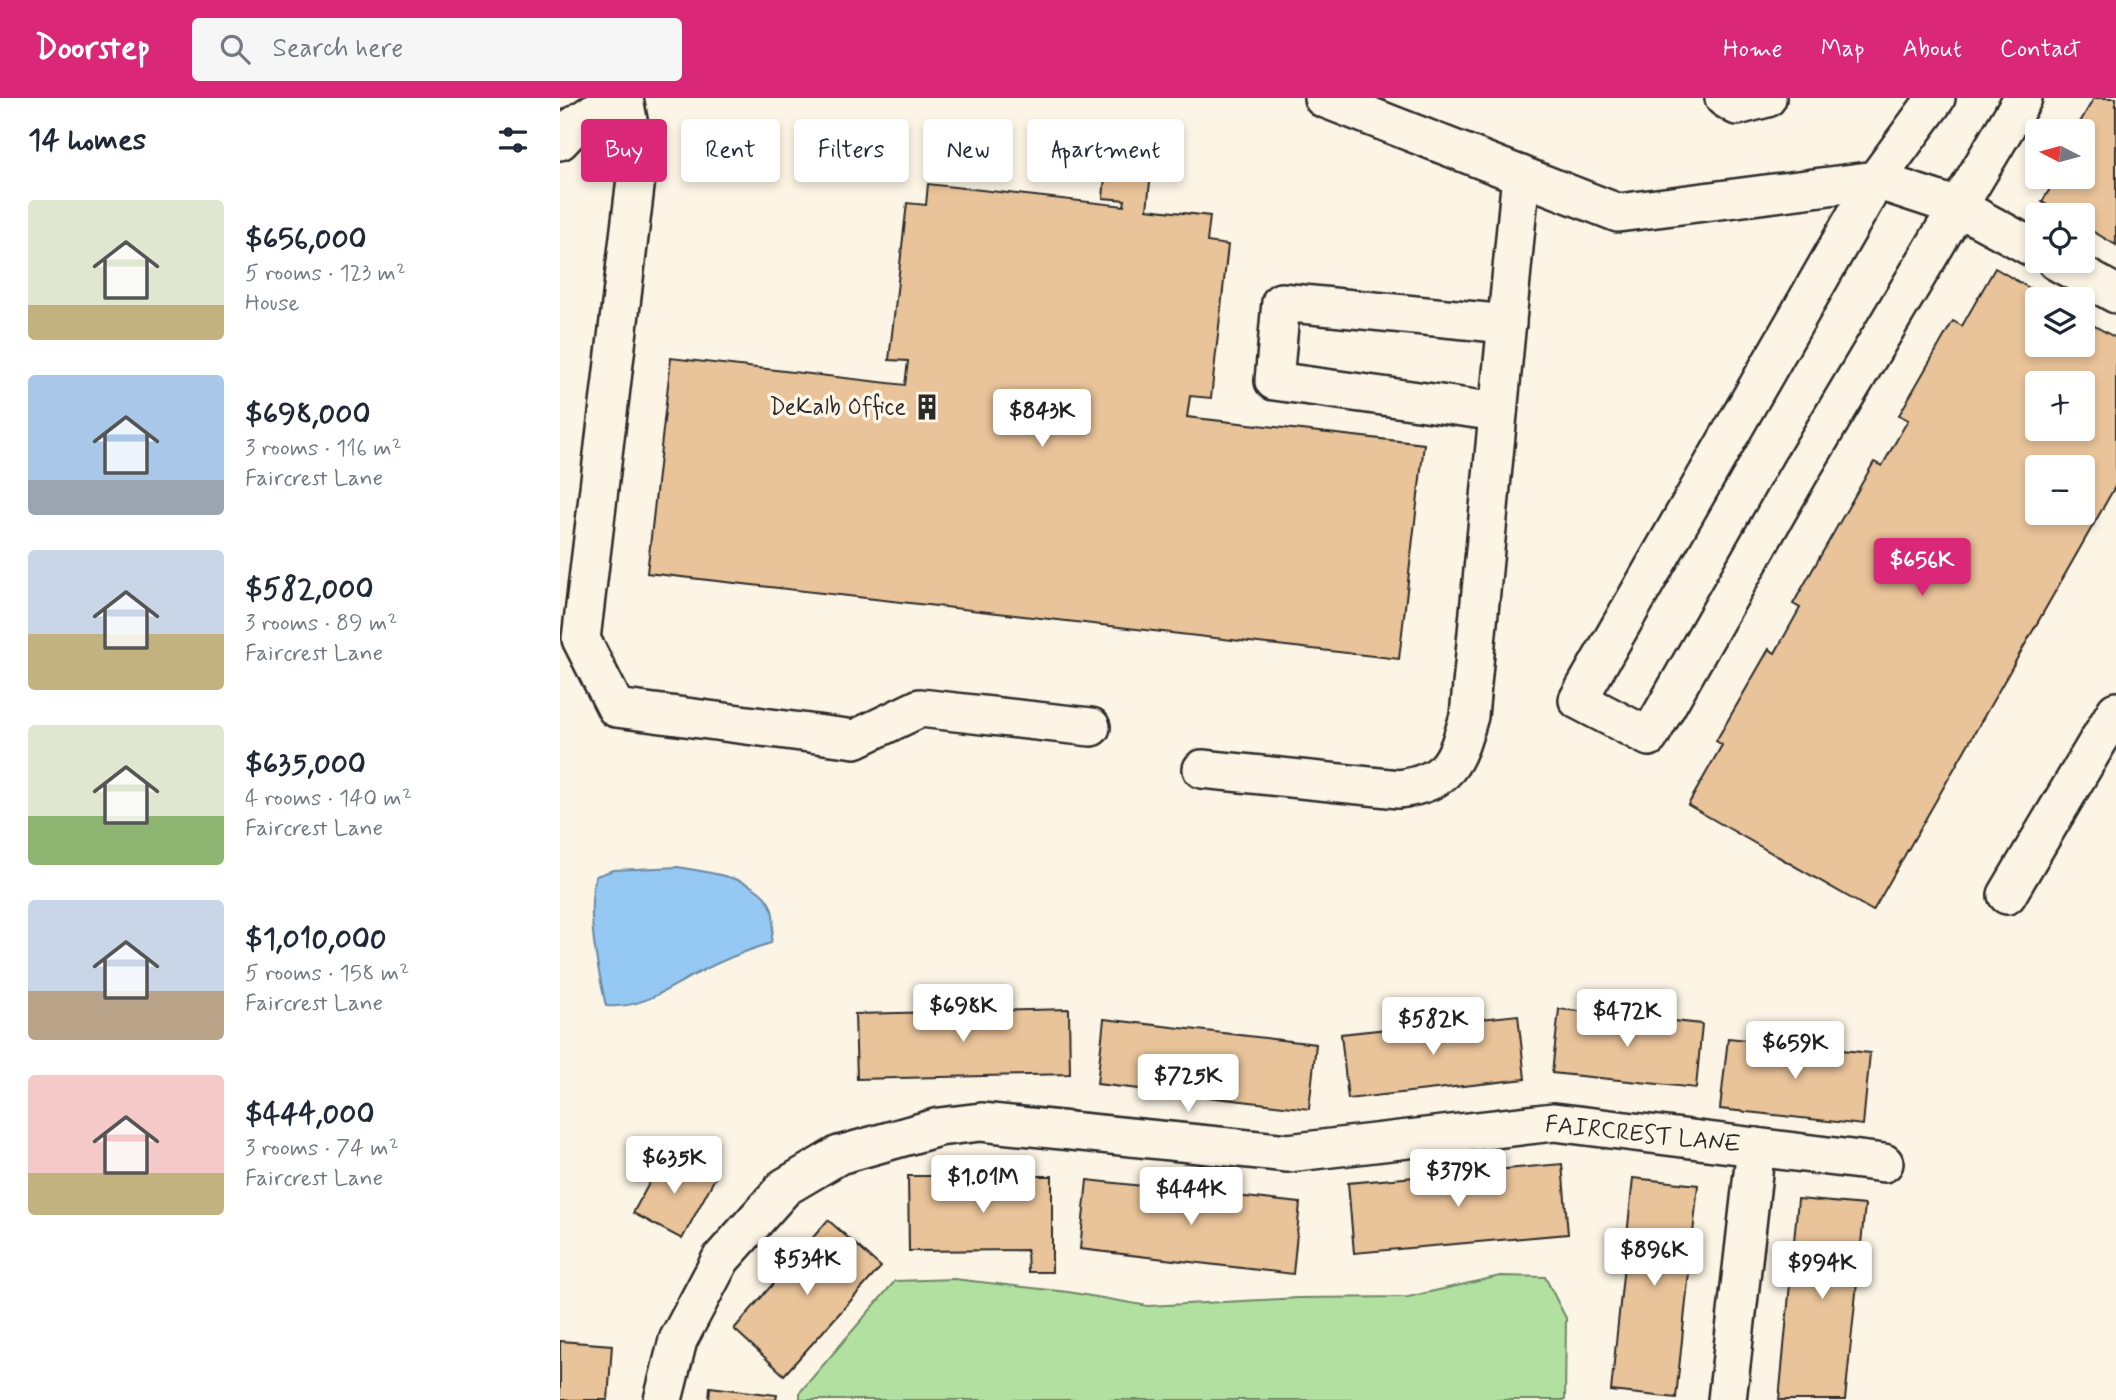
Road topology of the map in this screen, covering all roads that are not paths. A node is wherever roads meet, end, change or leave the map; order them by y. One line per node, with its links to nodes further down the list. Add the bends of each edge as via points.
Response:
1 (615, 98): 8 (street)
2 (625, 98): 18 (street, via 637,170 581,639 616,708 855,739 920,708)
3 (1323, 98): 9 (street)
4 (1724, 98): 5 (street, via 1737,106)
5 (1768, 98)
6 (1937, 98): 10 (street)
7 (2023, 98): 11 (street)
8 (560, 141)
9 (1521, 175): 10 (street, via 1618,213); 15 (street)
10 (1876, 180): 11 (street); 11 (street, via 1578,700 1649,737)
11 (1958, 207): 12 (street)
12 (2025, 243)
13 (2078, 273): 14 (street)
14 (2116, 294)
15 (1507, 324): 16 (street); 16 (street, via 1281,302 1274,381)
16 (1498, 412): 19 (street, via 1469,716 1448,769 1425,786 1399,789)
17 (2116, 711): 20 (street)
18 (1091, 727)
19 (1202, 769)
20 (2007, 895)
21 (1756, 1147): 22 (street, FAIRCREST LANE); 23 (street, FAIRCREST LANE, via 1554,1122 1288,1153 981,1122 939,1126 839,1155 785,1187 721,1259 678,1340); 24 (street)
22 (1884, 1163)
23 (663, 1400)
24 (1727, 1400)

